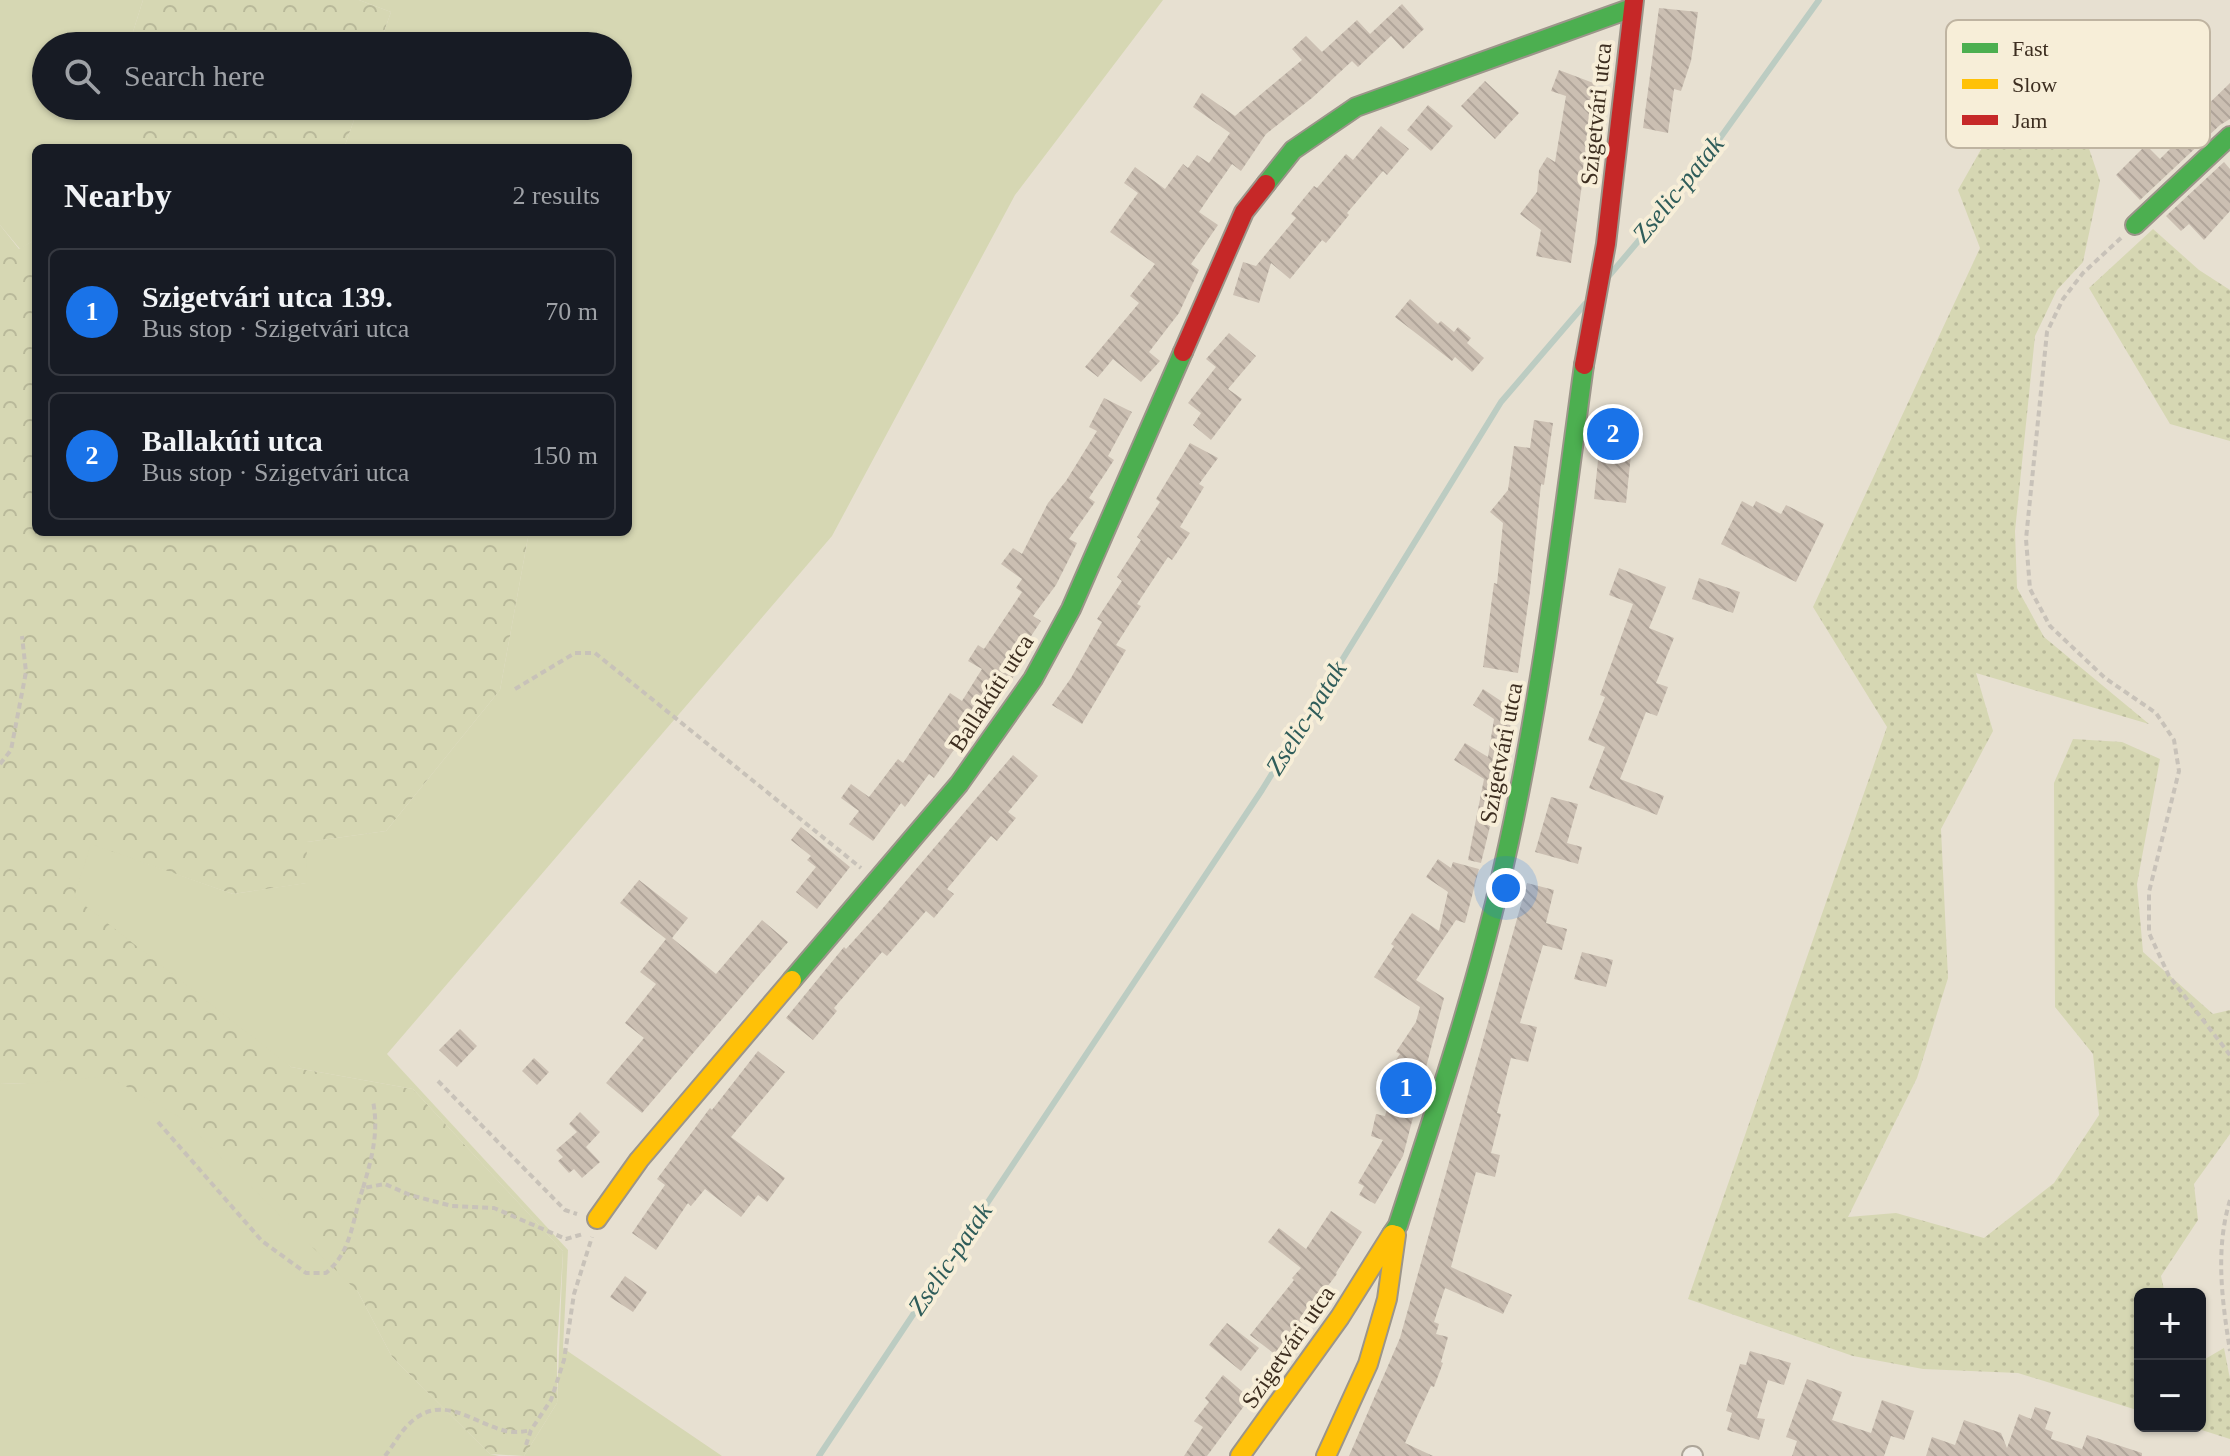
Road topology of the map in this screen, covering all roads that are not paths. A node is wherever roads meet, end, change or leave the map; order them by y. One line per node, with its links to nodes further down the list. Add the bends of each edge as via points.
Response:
1 (1633, 4): 4 (street, Ballakúti utca, via 1356,107 1293,150 1244,212 1071,609 1033,679 959,784 639,1160); 5 (street, Szigetvári utca, via 1606,244 1544,657 1503,870 1445,1081)
2 (2230, 136): 3 (street)
3 (2135, 225)
4 (597, 1219)
5 (1398, 1225): 6 (street, Szigetvári utca, via 1340,1317); 7 (street, via 1387,1299 1368,1364)
6 (1240, 1456)
7 (1326, 1456)

